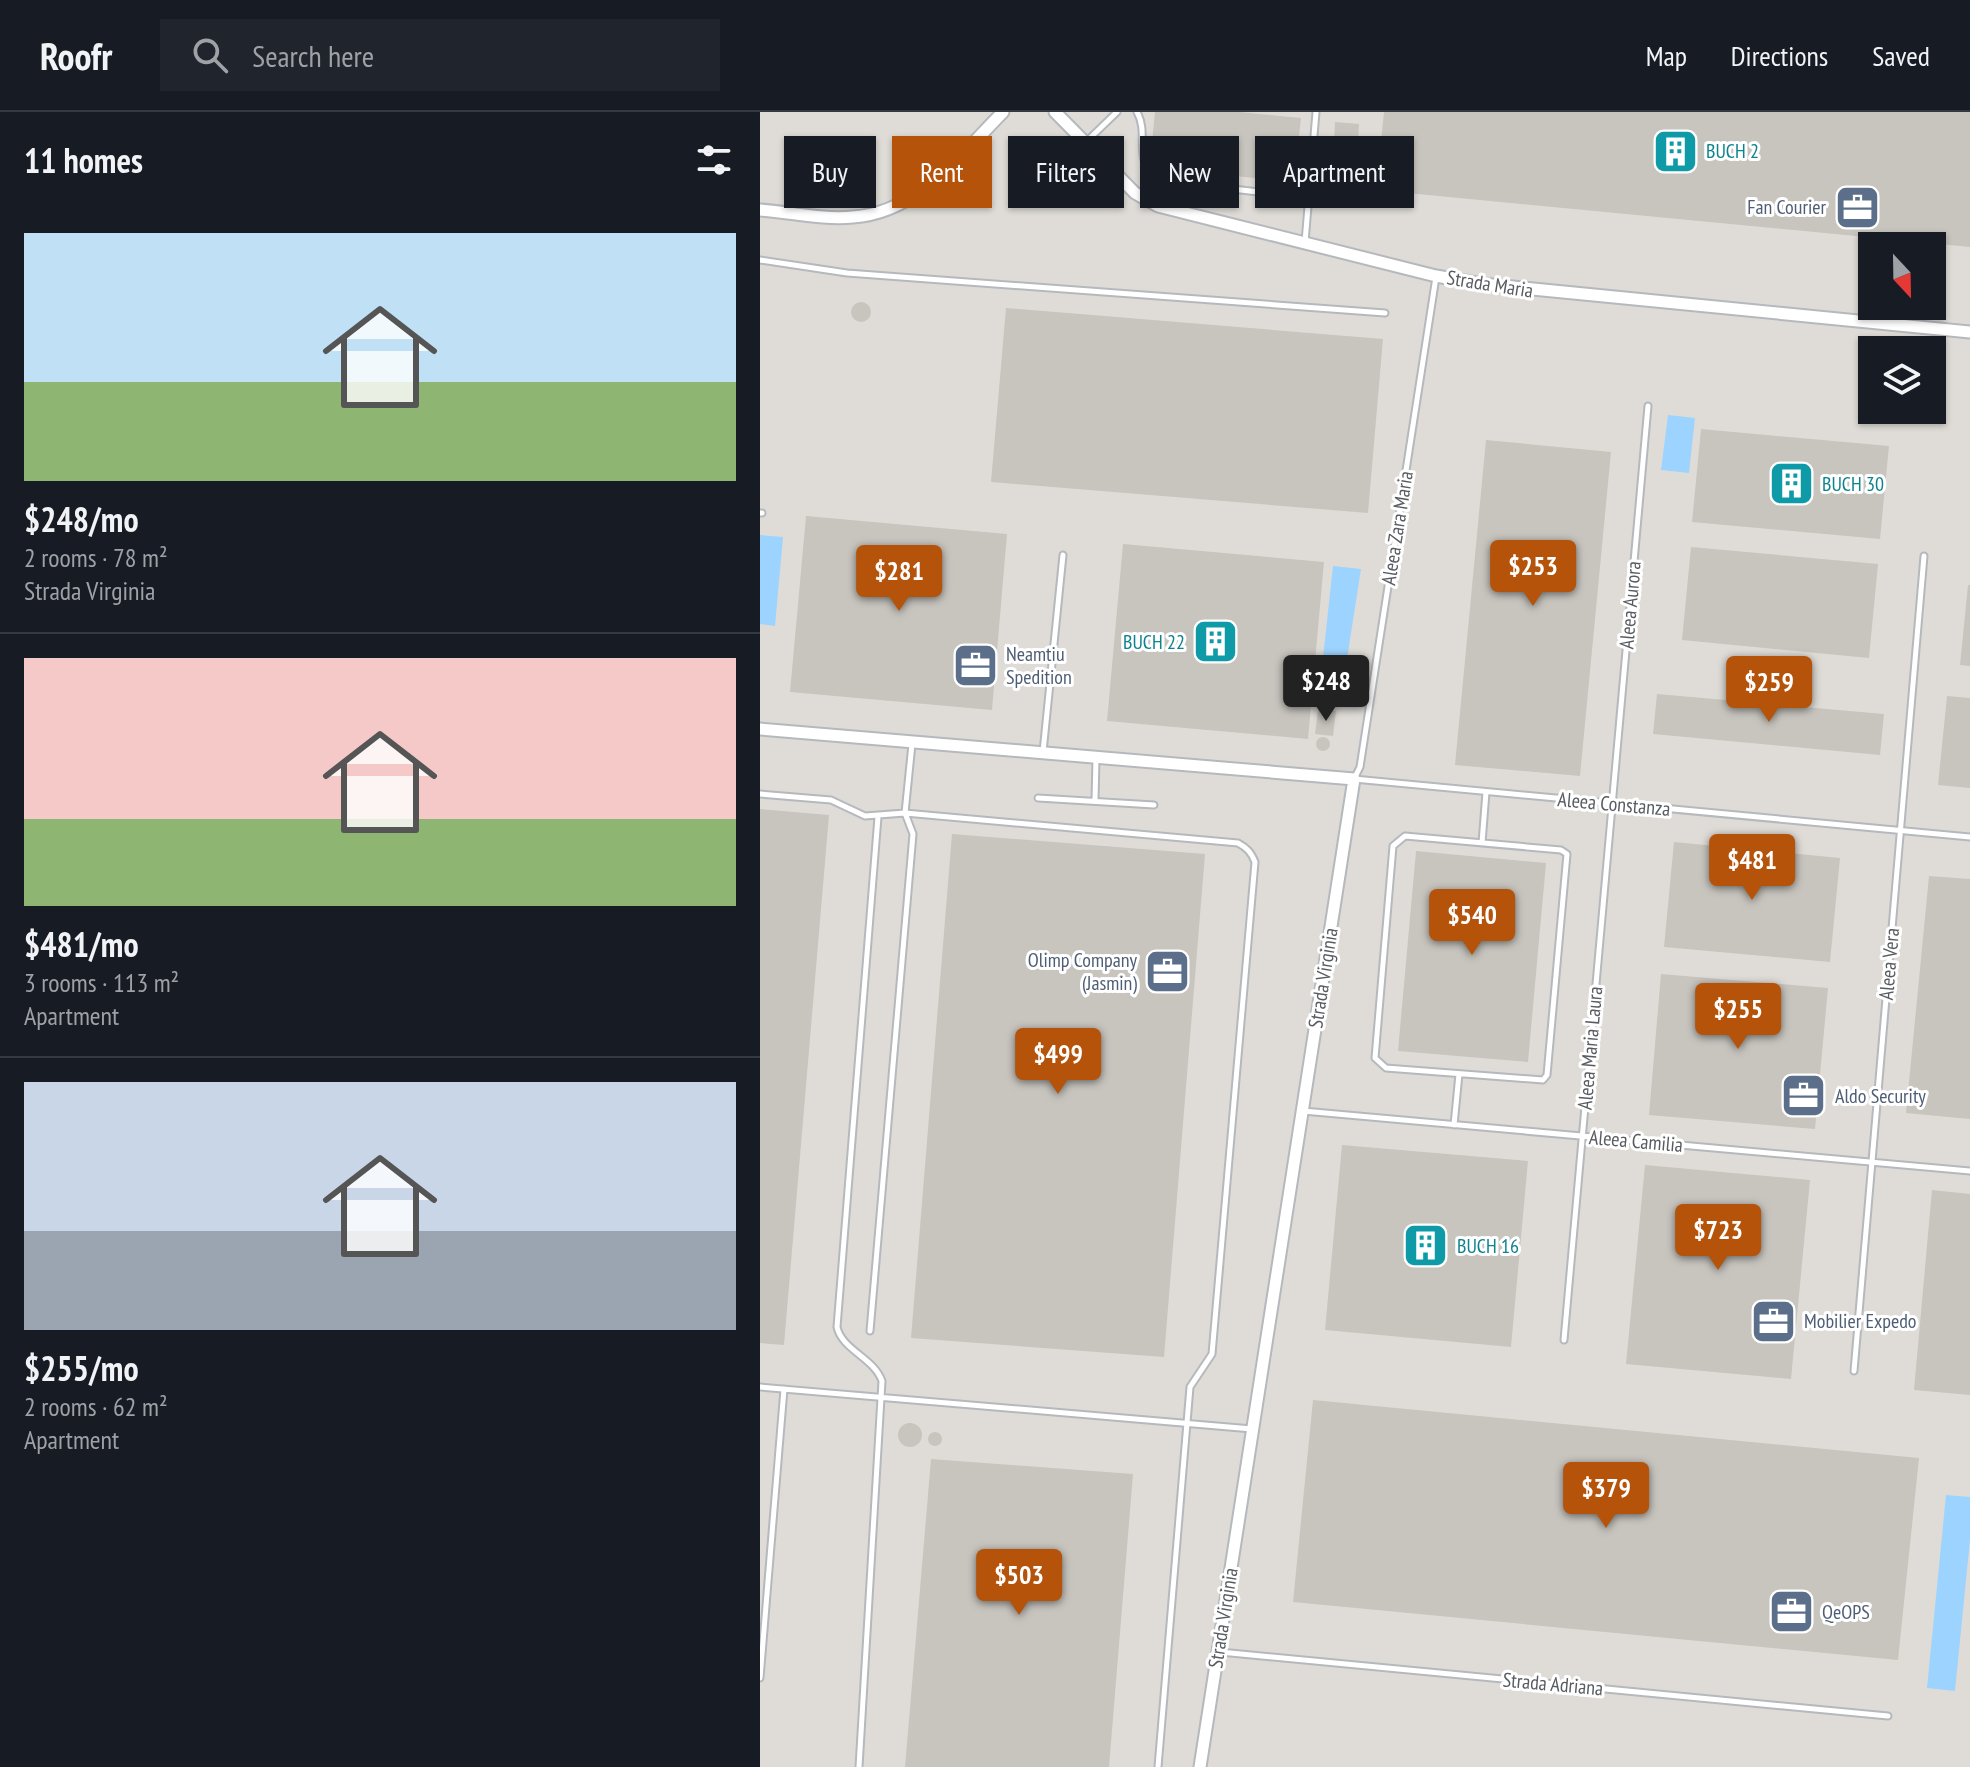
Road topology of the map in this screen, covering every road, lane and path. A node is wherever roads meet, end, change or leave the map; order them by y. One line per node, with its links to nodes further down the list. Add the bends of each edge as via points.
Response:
1 (1003, 112): 12 (street, via 929,185 894,208 851,218)
2 (1055, 112): 6 (street, Strada Maria)
3 (1117, 112): 7 (lane)
4 (1137, 112): 10 (lane, via 1142,156 1155,177)
5 (1316, 112): 8 (lane)
6 (1078, 136)
7 (1092, 136)
8 (1314, 136)
9 (1124, 179): 13 (street, Strada Maria, via 1158,206)
10 (1255, 192)
11 (1308, 208): 13 (lane)
12 (760, 210)
13 (1305, 244): 15 (street, Strada Maria)
14 (760, 260): 16 (lane, via 847,273)
15 (1436, 276): 17 (street, Strada Maria, via 1523,290); 25 (lane, Aleea Zara Maria)
16 (1385, 313)
17 (1970, 332)
18 (1648, 406): 30 (lane, Aleea Aurora)
19 (1063, 555): 23 (lane)
20 (1924, 556): 34 (lane, Aleea Vera)
21 (760, 729): 22 (street)
22 (913, 741): 23 (street); 32 (lane)
23 (1043, 752): 24 (street)
24 (1096, 757): 25 (street); 29 (lane)
25 (1354, 779): 26 (lane, Aleea Constanza); 38 (street, Strada Virginia)
26 (1486, 792): 30 (lane, Aleea Constanza); 36 (lane)
27 (760, 794): 33 (lane, via 831,800 856,813)
28 (1038, 798): 29 (lane)
29 (1095, 801): 31 (lane)
30 (1612, 804): 34 (lane, Aleea Constanza); 40 (lane, Aleea Maria Laura)
31 (1154, 805)
32 (905, 813): 33 (lane); 43 (lane, via 913,834); 49 (lane, via 1238,843 1252,855 1212,1354 1190,1387)
33 (878, 816): 48 (lane, via 837,1327 881,1376)
34 (1900, 831): 35 (lane, Aleea Constanza); 41 (lane, Aleea Vera)
35 (1970, 837)
36 (1482, 843): 37 (lane, via 1405,836 1393,846 1375,1058 1386,1068); 37 (lane, via 1567,854 1547,1075 1539,1081)
37 (1459, 1074): 39 (lane)
38 (1302, 1111): 39 (lane, Aleea Camilia); 50 (street, Strada Virginia)
39 (1454, 1125): 40 (lane, Aleea Camilia)
40 (1583, 1136): 41 (lane, Aleea Camilia); 44 (lane, Aleea Maria Laura)
41 (1872, 1162): 42 (lane, Aleea Camilia); 45 (lane, Aleea Vera)
42 (1970, 1171)
43 (870, 1331)
44 (1564, 1340)
45 (1854, 1371)
46 (760, 1387): 47 (lane)
47 (784, 1389): 48 (lane); 52 (lane)
48 (882, 1398): 49 (lane); 54 (lane)
49 (1188, 1424): 50 (lane); 55 (lane)
50 (1253, 1429): 51 (street, Strada Virginia)
51 (1218, 1652): 53 (lane, Strada Adriana); 56 (street, Strada Virginia)
52 (760, 1678)
53 (1888, 1716)
54 (859, 1767)
55 (1158, 1767)
56 (1200, 1767)

